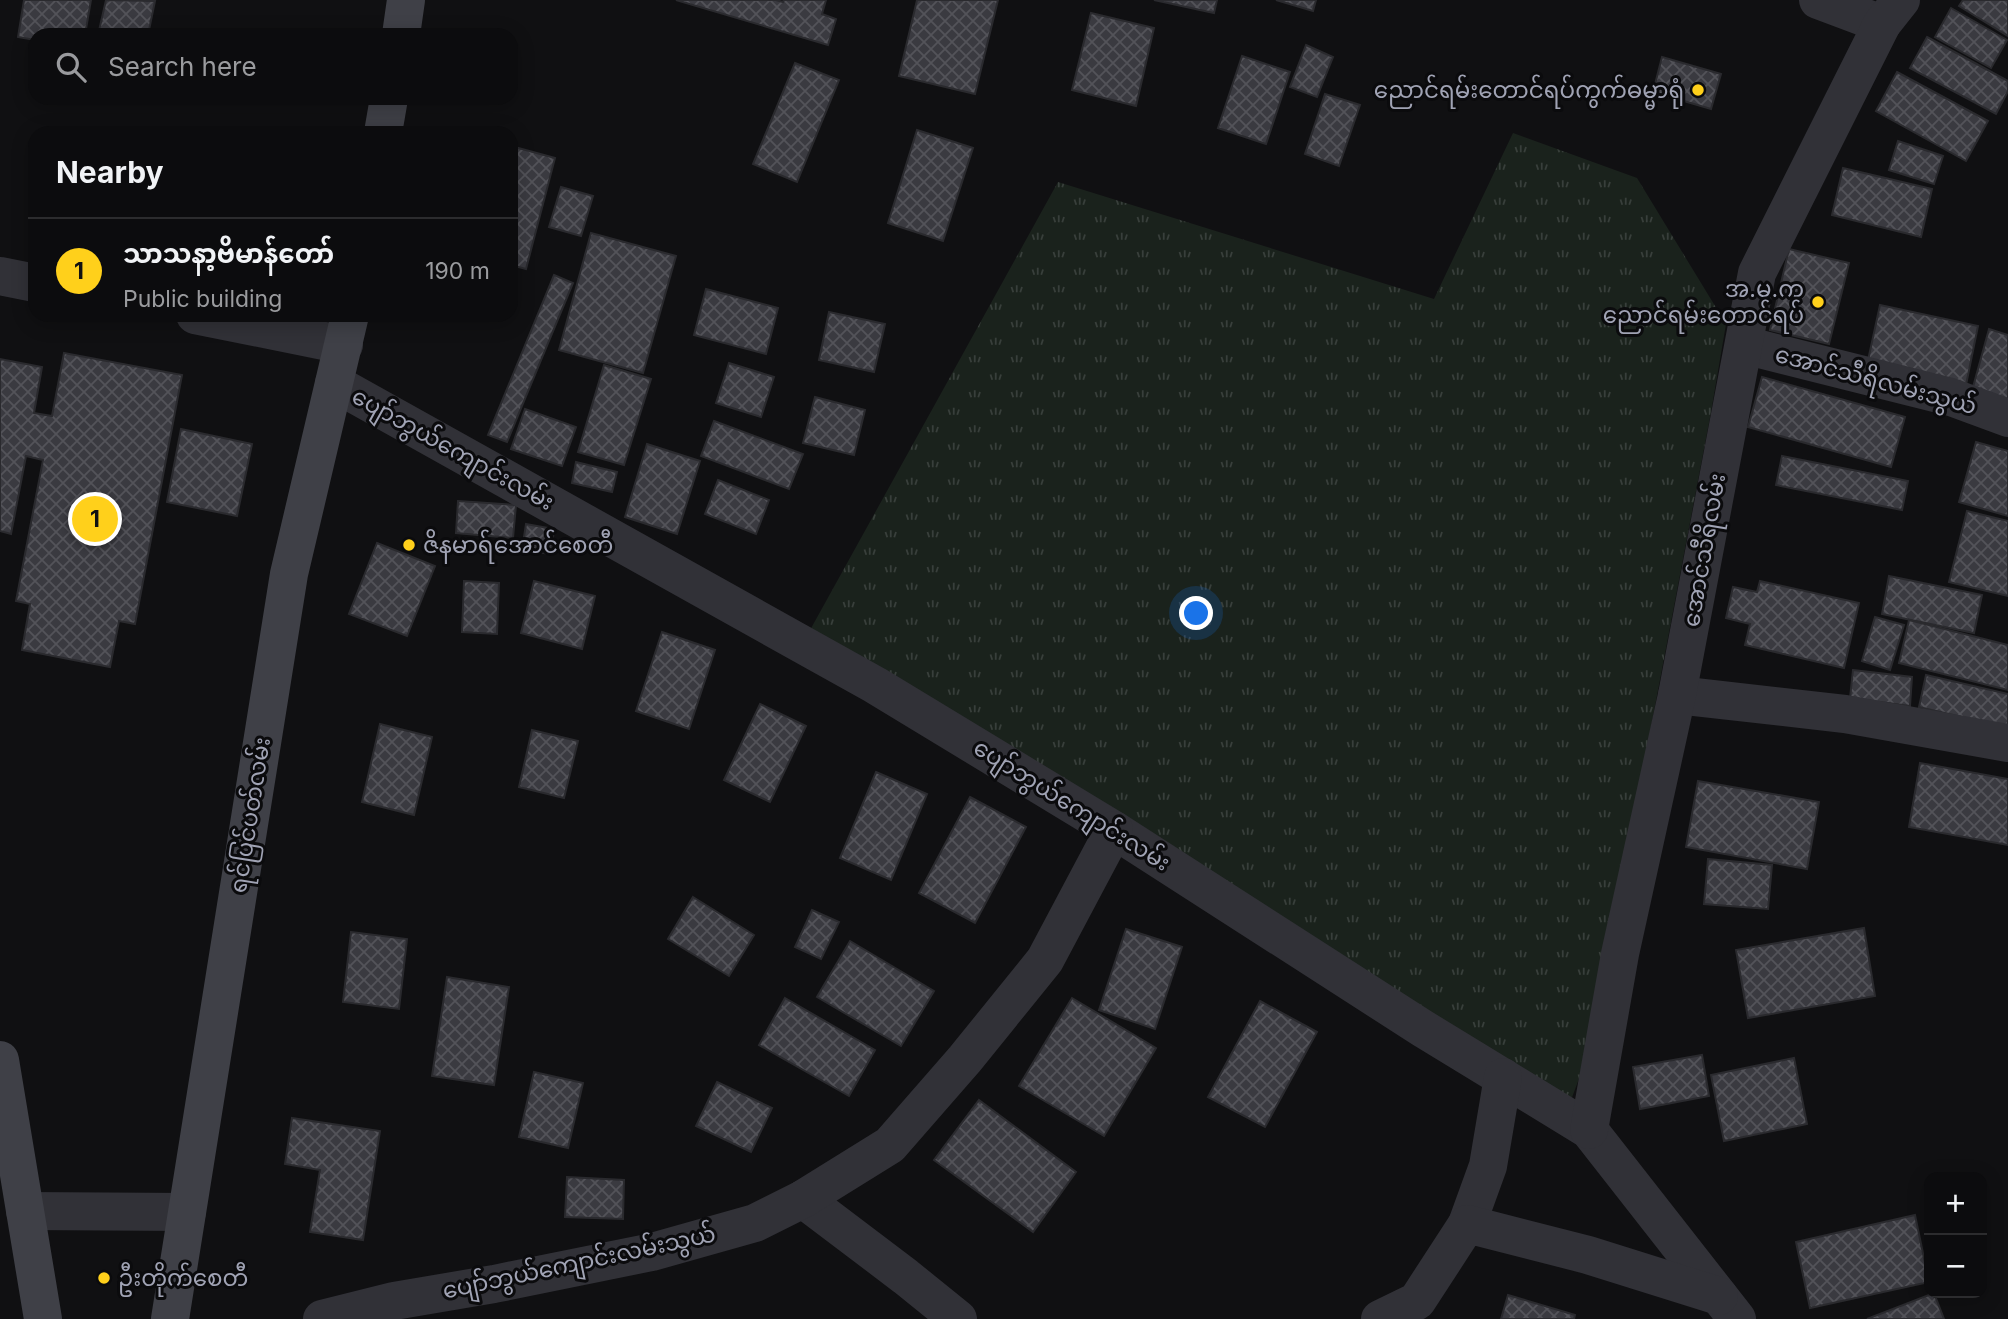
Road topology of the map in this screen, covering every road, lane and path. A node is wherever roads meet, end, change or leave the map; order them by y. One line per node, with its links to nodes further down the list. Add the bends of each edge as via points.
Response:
1 (407, 0): 4 (street)
2 (1818, 0): 3 (street)
3 (1892, 12): 11 (street, အောင်သီရိလမ်း, via 1757,273)
4 (402, 28)
5 (388, 105): 6 (street)
6 (384, 126)
7 (0, 276): 8 (street)
8 (28, 282)
9 (266, 322): 10 (street)
10 (347, 330): 12 (street, ရင်ပြင်ပတ်လမ်း)
11 (1744, 345): 13 (street, အောင်သီရိလမ်းသွယ်, via 1951,397); 14 (street, အောင်သီရိလမ်း)
12 (334, 383): 16 (street, ပျော်ဘွယ်ကျောင်းလမ်း, via 875,685); 22 (street, ရင်ပြင်ပတ်လမ်း, via 289,575)
13 (2008, 418)
14 (1677, 695): 15 (street, via 1845,714); 19 (street, အောင်သီရိလမ်း, via 1620,954)
15 (2008, 743)
16 (1114, 830): 18 (street, ပျော်ဘွယ်ကျောင်းလမ်း); 20 (street, ပျော်ဘွယ်ကျောင်းလမ်းသွယ်, via 1045,960 965,1059 890,1145)
17 (0, 1060): 21 (street)
18 (1503, 1077): 19 (street, ပျော်ဘွယ်ကျောင်းလမ်း); 23 (street, via 1488,1166)
19 (1589, 1130): 24 (street, ပျော်ဘွယ်ကျောင်းလမ်း)
20 (803, 1199): 27 (street, ပျော်ဘွယ်ကျောင်းလမ်းသွယ်, via 755,1223 652,1252); 28 (street)
21 (25, 1211): 22 (street); 25 (street)
22 (187, 1212): 26 (street, ရင်ပြင်ပတ်လမ်း)
23 (1468, 1224): 24 (street, via 1588,1255); 29 (street, via 1417,1301)
24 (1728, 1307)
25 (43, 1319)
26 (170, 1319)
27 (323, 1319)
28 (958, 1319)
29 (1380, 1319)

